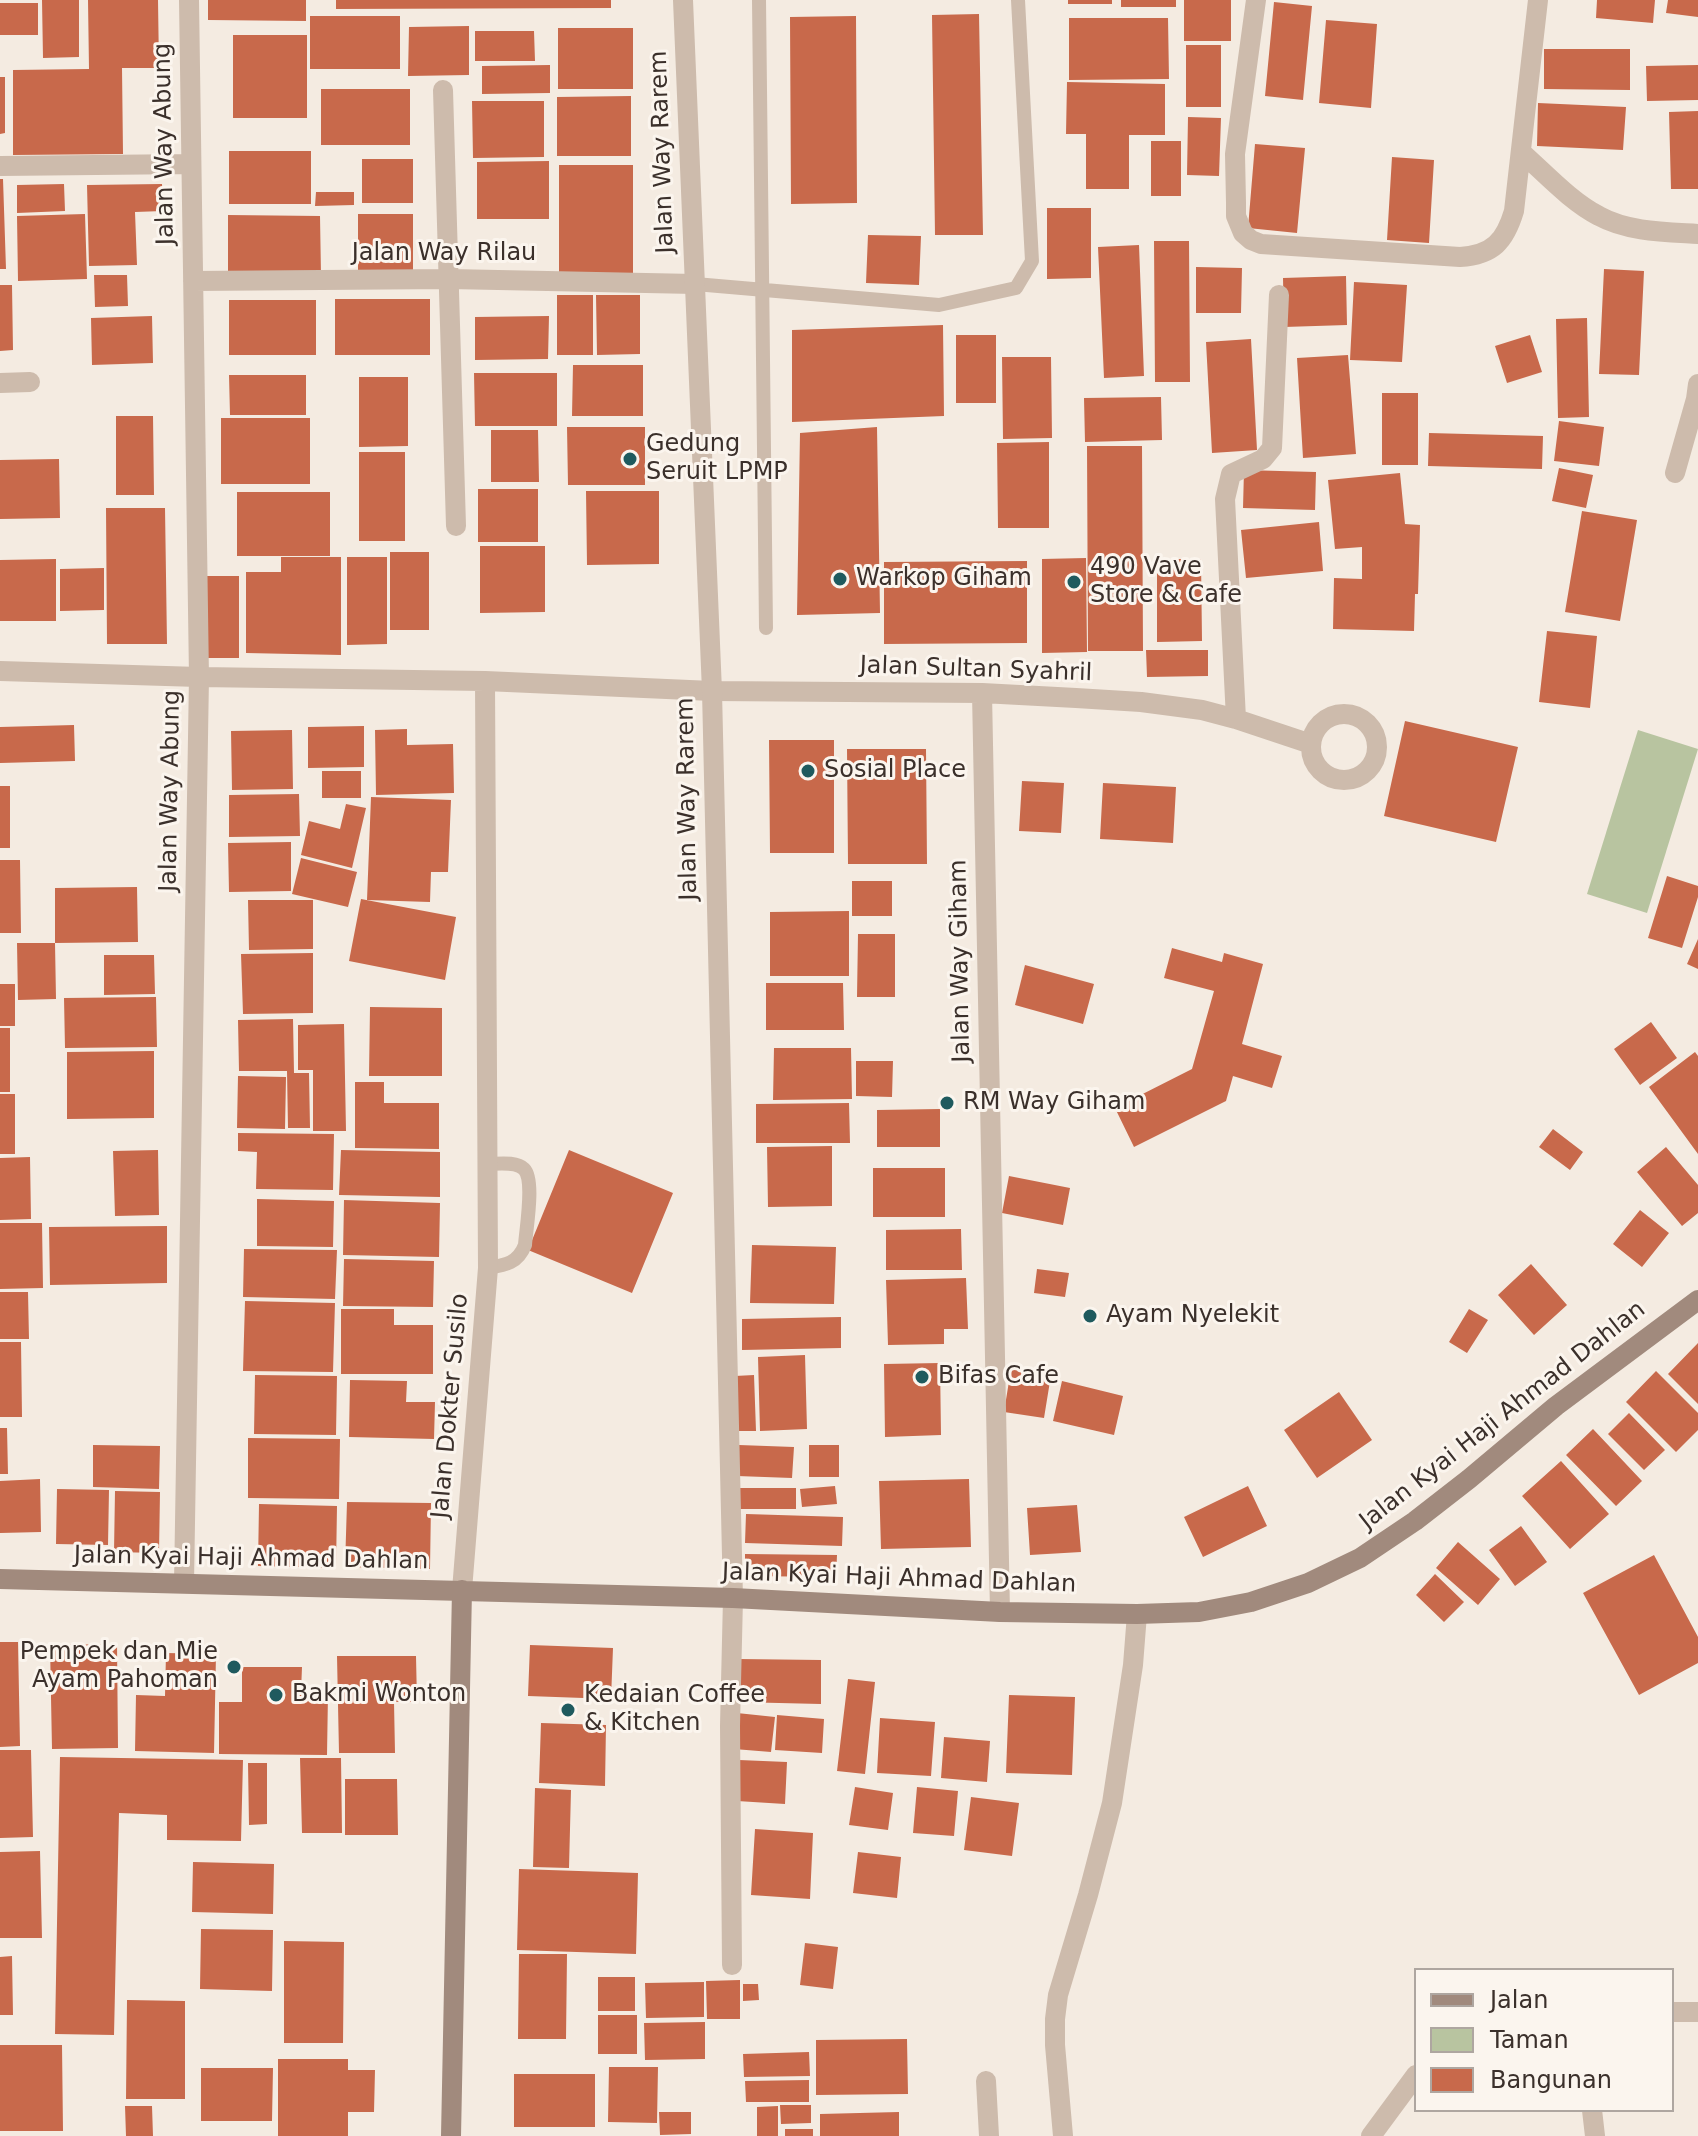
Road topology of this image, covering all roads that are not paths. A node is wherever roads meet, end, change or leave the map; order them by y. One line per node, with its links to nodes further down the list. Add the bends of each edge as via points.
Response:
1 (189, 0): 9 (street, Jalan Way Abung)
2 (683, 0): 14 (street, Jalan Way Rarem)
3 (759, 0): 15 (lane)
4 (1018, 0): 15 (lane, via 1032,261 1016,288 939,305)
5 (1256, 0): 8 (street, via 1235,154 1236,216 1251,240 1460,257 1488,252 1508,230)
6 (1538, 0): 8 (street)
7 (443, 90): 12 (street)
8 (1521, 152): 11 (street, via 1600,217 1656,232)
9 (191, 164): 10 (street); 13 (street, Jalan Way Abung)
10 (0, 166)
11 (1698, 234)
12 (449, 279): 13 (street, Jalan Way Rilau); 14 (street, Jalan Way Rilau); 21 (street)
13 (193, 281): 24 (street, Jalan Way Abung)
14 (695, 284): 15 (lane); 26 (street, Jalan Way Rarem)
15 (762, 290): 22 (lane)
16 (1279, 295): 28 (street, via 1272,448 1263,459 1231,474 1225,499)
17 (30, 382): 18 (street)
18 (0, 383)
19 (1698, 384): 20 (street)
20 (1675, 473)
21 (456, 526)
22 (766, 628)
23 (0, 671): 24 (street, Jalan Sultan Syahril)
24 (199, 677): 25 (street, Jalan Sultan Syahril); 34 (street, Jalan Way Abung)
25 (485, 681): 26 (street, Jalan Sultan Syahril); 30 (street, Jalan Dokter Susilo)
26 (712, 691): 27 (street, Jalan Sultan Syahril); 36 (street, Jalan Way Rarem)
27 (982, 693): 28 (street, Jalan Sultan Syahril, via 1141,702); 37 (street, Jalan Way Giham)
28 (1236, 719): 29 (street, Jalan Sultan Syahril)
29 (1311, 744)
30 (487, 1164): 31 (street, Jalan Dokter Susilo); 31 (lane, via 519,1166 530,1184 522,1252 508,1264)
31 (488, 1268): 35 (street, Jalan Dokter Susilo)
32 (1698, 1300): 38 (main road, Jalan Kyai Haji Ahmad Dahlan, via 1360,1558 1251,1602 1199,1612)
33 (0, 1579): 34 (main road, Jalan Kyai Haji Ahmad Dahlan)
34 (184, 1583): 35 (main road, Jalan Kyai Haji Ahmad Dahlan)
35 (462, 1590): 36 (main road, Jalan Kyai Haji Ahmad Dahlan); 45 (main road, Jalan Dokter Susilo)
36 (733, 1598): 37 (main road, Jalan Kyai Haji Ahmad Dahlan); 39 (street, Jalan Way Rarem)
37 (1000, 1612): 38 (main road, Jalan Kyai Haji Ahmad Dahlan)
38 (1137, 1614): 47 (street, via 1112,1803 1058,1995 1055,2045)
39 (732, 1965)
40 (1674, 2012): 41 (street)
41 (1698, 2012)
42 (1414, 2078): 48 (street)
43 (986, 2081): 46 (street)
44 (1592, 2112): 49 (street)
45 (451, 2136)
46 (989, 2136)
47 (1063, 2136)
48 (1371, 2136)
49 (1595, 2136)

